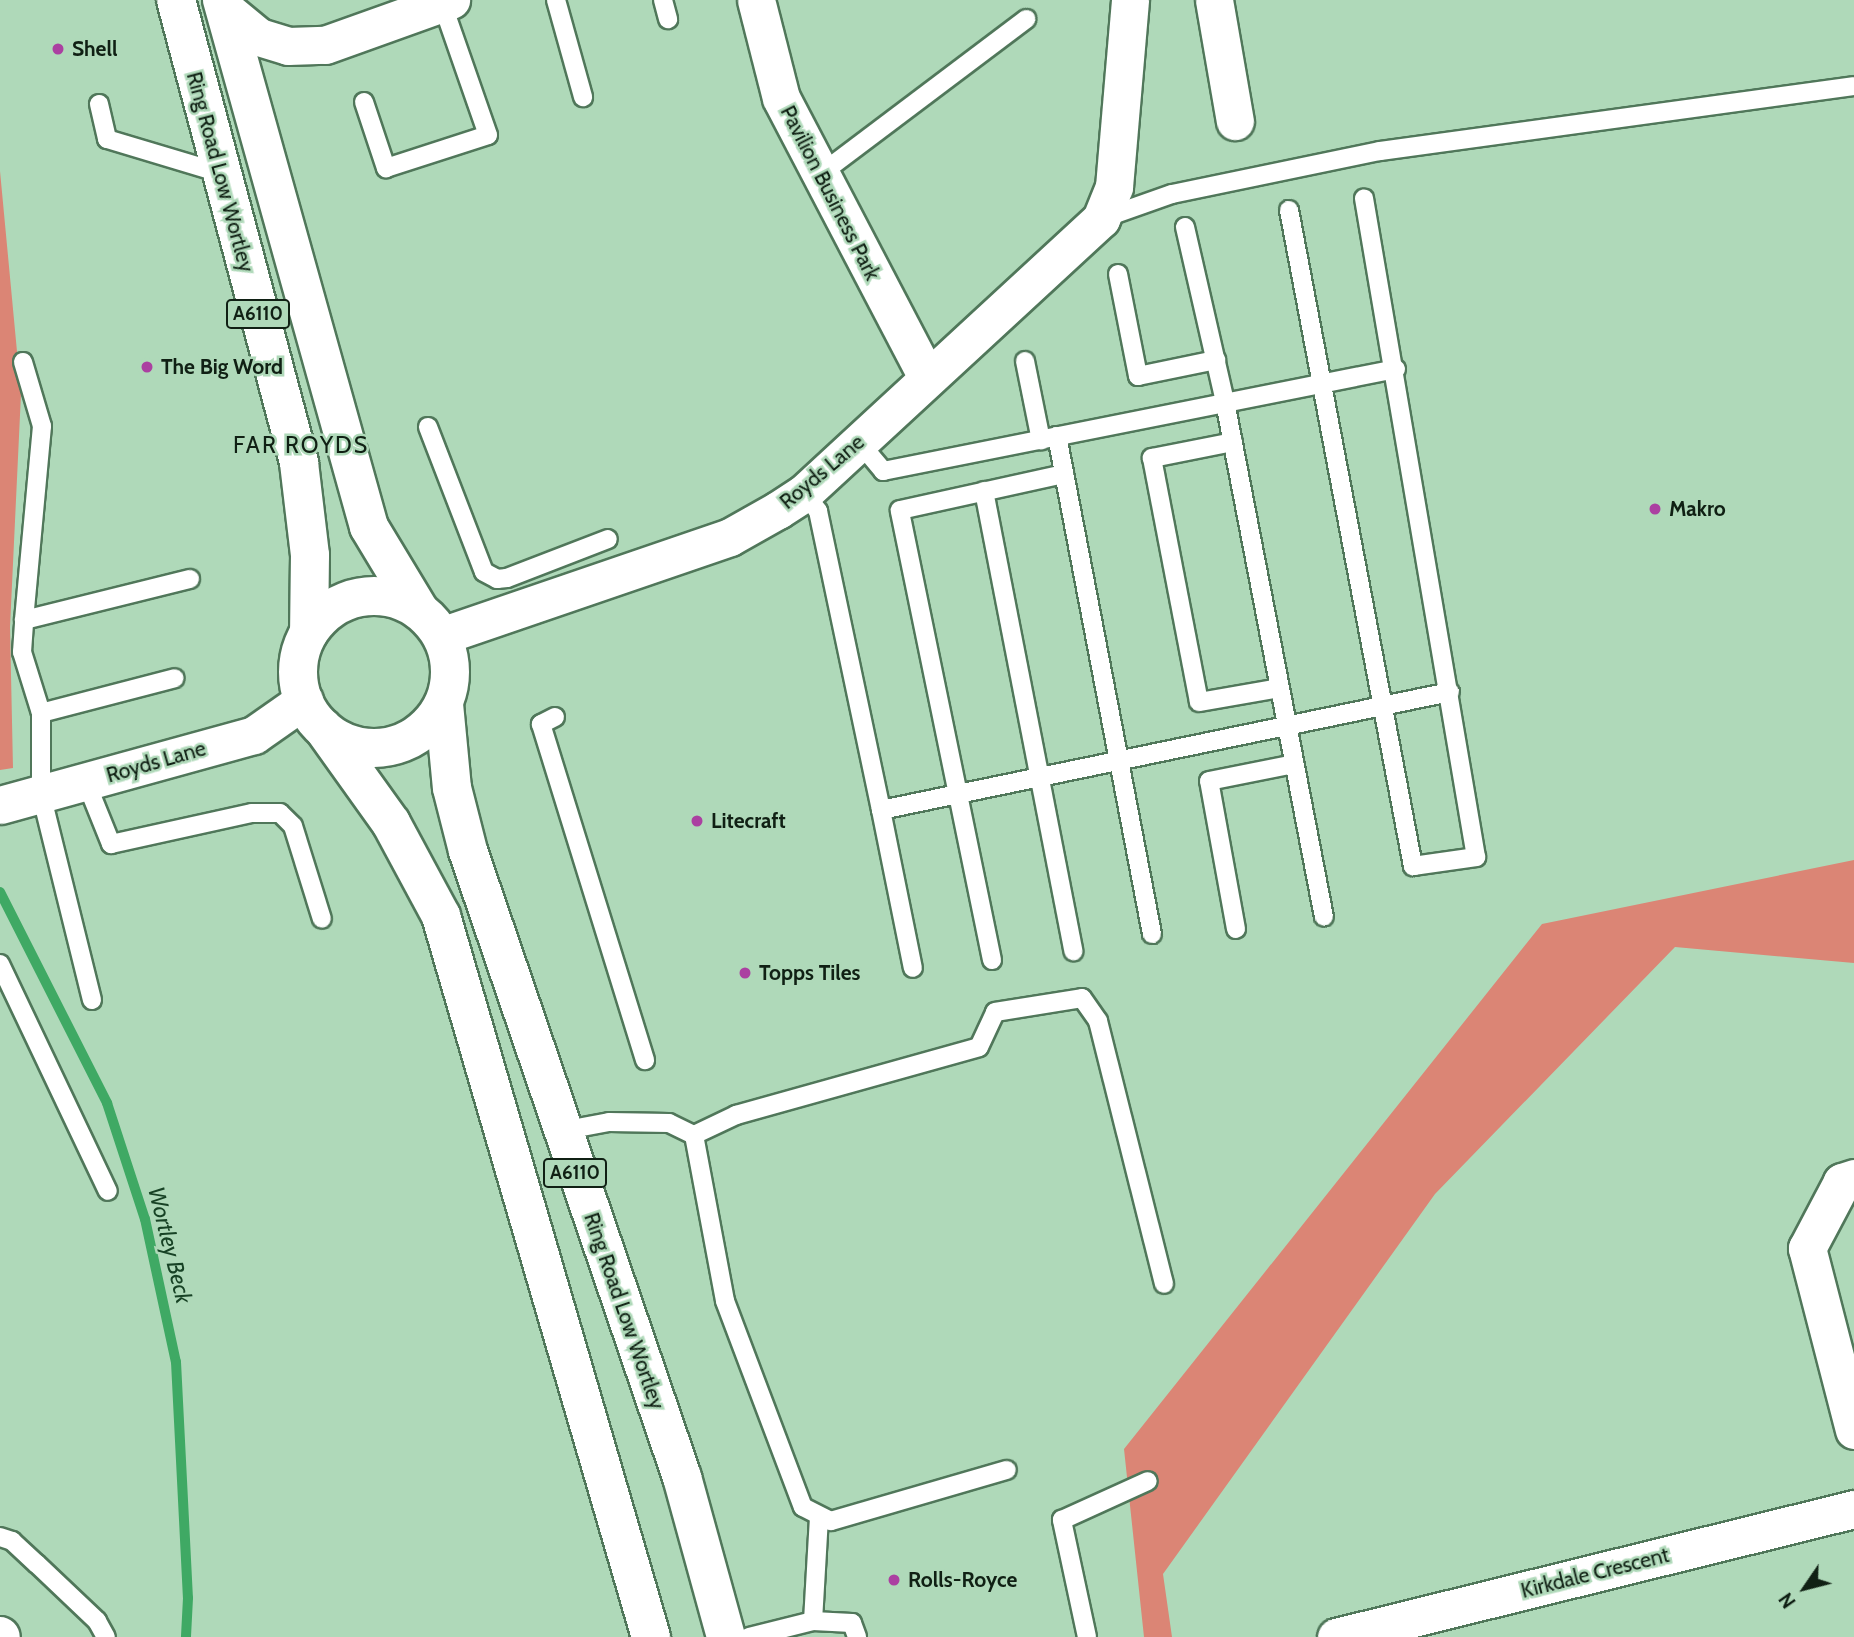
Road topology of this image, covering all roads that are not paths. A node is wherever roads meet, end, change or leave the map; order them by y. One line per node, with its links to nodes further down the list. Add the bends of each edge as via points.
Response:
1 (176, 0): 16 (highway, Ring Road Low Wortley / A6110)
2 (556, 0): 12 (lane)
3 (663, 0): 9 (lane)
4 (756, 0): 17 (street, Pavilion Business Park, via 781,98)
5 (1130, 0): 20 (street, via 1114,187)
6 (1214, 0): 15 (street)
7 (445, 1): 8 (street, via 325,44 288,46 259,37); 13 (lane, via 488,135 386,168)
8 (223, 5): 42 (highway, A6110, via 369,527)
9 (668, 19)
10 (1026, 19): 17 (lane)
11 (1854, 86): 20 (lane, via 1380,152 1172,194)
12 (583, 97)
13 (364, 102)
14 (99, 104): 16 (lane, via 107,139)
15 (1235, 121)
16 (220, 173): 43 (highway, Ring Road Low Wortley / A6110, via 299,463 310,555)
17 (818, 176): 27 (street, Pavilion Business Park)
18 (1364, 198): 26 (lane)
19 (1289, 210): 28 (lane)
20 (1101, 219): 27 (street, Royds Lane)
21 (1185, 227): 23 (lane)
22 (1118, 274): 23 (lane, via 1138,376)
23 (1216, 360): 29 (lane)
24 (1025, 361): 31 (lane)
25 (23, 362): 41 (lane, via 42,426)
26 (1396, 369): 28 (lane); 46 (lane)
27 (927, 377): 32 (street, Royds Lane)
28 (1321, 384): 29 (lane); 48 (lane)
29 (1225, 401): 31 (lane); 33 (lane)
30 (428, 427): 38 (lane, via 484,572 497,579 508,578)
31 (1049, 438): 32 (lane, via 883,471); 34 (lane)
32 (859, 442): 36 (street, Royds Lane)
33 (1233, 442): 45 (lane); 45 (lane, via 1152,458 1199,702)
34 (1064, 474): 35 (lane); 53 (lane)
35 (984, 491): 55 (lane); 58 (lane, via 900,510)
36 (804, 493): 40 (street, Royds Lane, via 730,537); 60 (lane, via 818,511)
37 (608, 539): 38 (lane)
38 (573, 551): 40 (lane)
39 (190, 579): 41 (lane)
40 (584, 587): 42 (street, Royds Lane)
41 (24, 620): 49 (lane, via 22,652)
42 (430, 623): 43 (highway, A6110, via 402,601 366,596 334,608); 47 (highway, A6110, via 450,678)
43 (309, 632): 50 (highway, A6110, via 298,669)
44 (175, 678): 49 (lane)
45 (1279, 688): 52 (lane)
46 (1450, 692): 48 (lane); 48 (lane, via 1476,857 1413,866)
47 (443, 704): 50 (highway, via 414,737 392,746 368,748 344,742); 71 (highway, Ring Road Low Wortley / A6110, via 452,788 468,851)
48 (1383, 706): 52 (lane)
49 (41, 713): 57 (lane)
50 (313, 714): 56 (street, Royds Lane); 85 (highway, A6110, via 391,822 441,916)
51 (555, 717): 70 (lane, via 541,724)
52 (1286, 729): 53 (lane); 54 (lane)
53 (1120, 762): 55 (lane); 64 (lane)
54 (1294, 764): 61 (lane); 63 (lane, via 1209,781)
55 (1039, 778): 58 (lane); 65 (lane)
56 (86, 782): 57 (street, Royds Lane); 62 (lane, via 111,844 252,813 280,813 293,826)
57 (41, 794): 59 (street, Royds Lane); 69 (lane)
58 (959, 795): 60 (lane); 66 (lane)
59 (2, 805)
60 (881, 810): 68 (lane)
61 (1324, 917)
62 (322, 919)
63 (1236, 929)
64 (1152, 934)
65 (1073, 951)
66 (992, 960)
67 (0, 964): 74 (lane)
68 (913, 968)
69 (92, 1000)
70 (645, 1060)
71 (561, 1131): 72 (lane, via 610,1122 669,1124); 86 (highway, Ring Road Low Wortley / A6110, via 682,1477)
72 (694, 1135): 75 (lane, via 736,1115 979,1047 995,1012 1082,998 1098,1021); 80 (lane, via 725,1301 803,1507)
73 (1854, 1178): 76 (street, via 1842,1182 1807,1248)
74 (108, 1191)
75 (1164, 1284)
76 (1854, 1430)
77 (1007, 1470): 80 (lane, via 831,1521)
78 (1148, 1481): 83 (lane, via 1062,1520)
79 (1854, 1509): 89 (street, Kirkdale Crescent)
80 (819, 1516): 82 (lane)
81 (0, 1537): 84 (lane, via 12,1541 37,1564 97,1621)
82 (813, 1621): 87 (lane); 88 (lane, via 852,1623)
83 (1083, 1636)
84 (106, 1637)
85 (651, 1637)
86 (726, 1637)
87 (749, 1637)
88 (857, 1637)
89 (1336, 1637)

